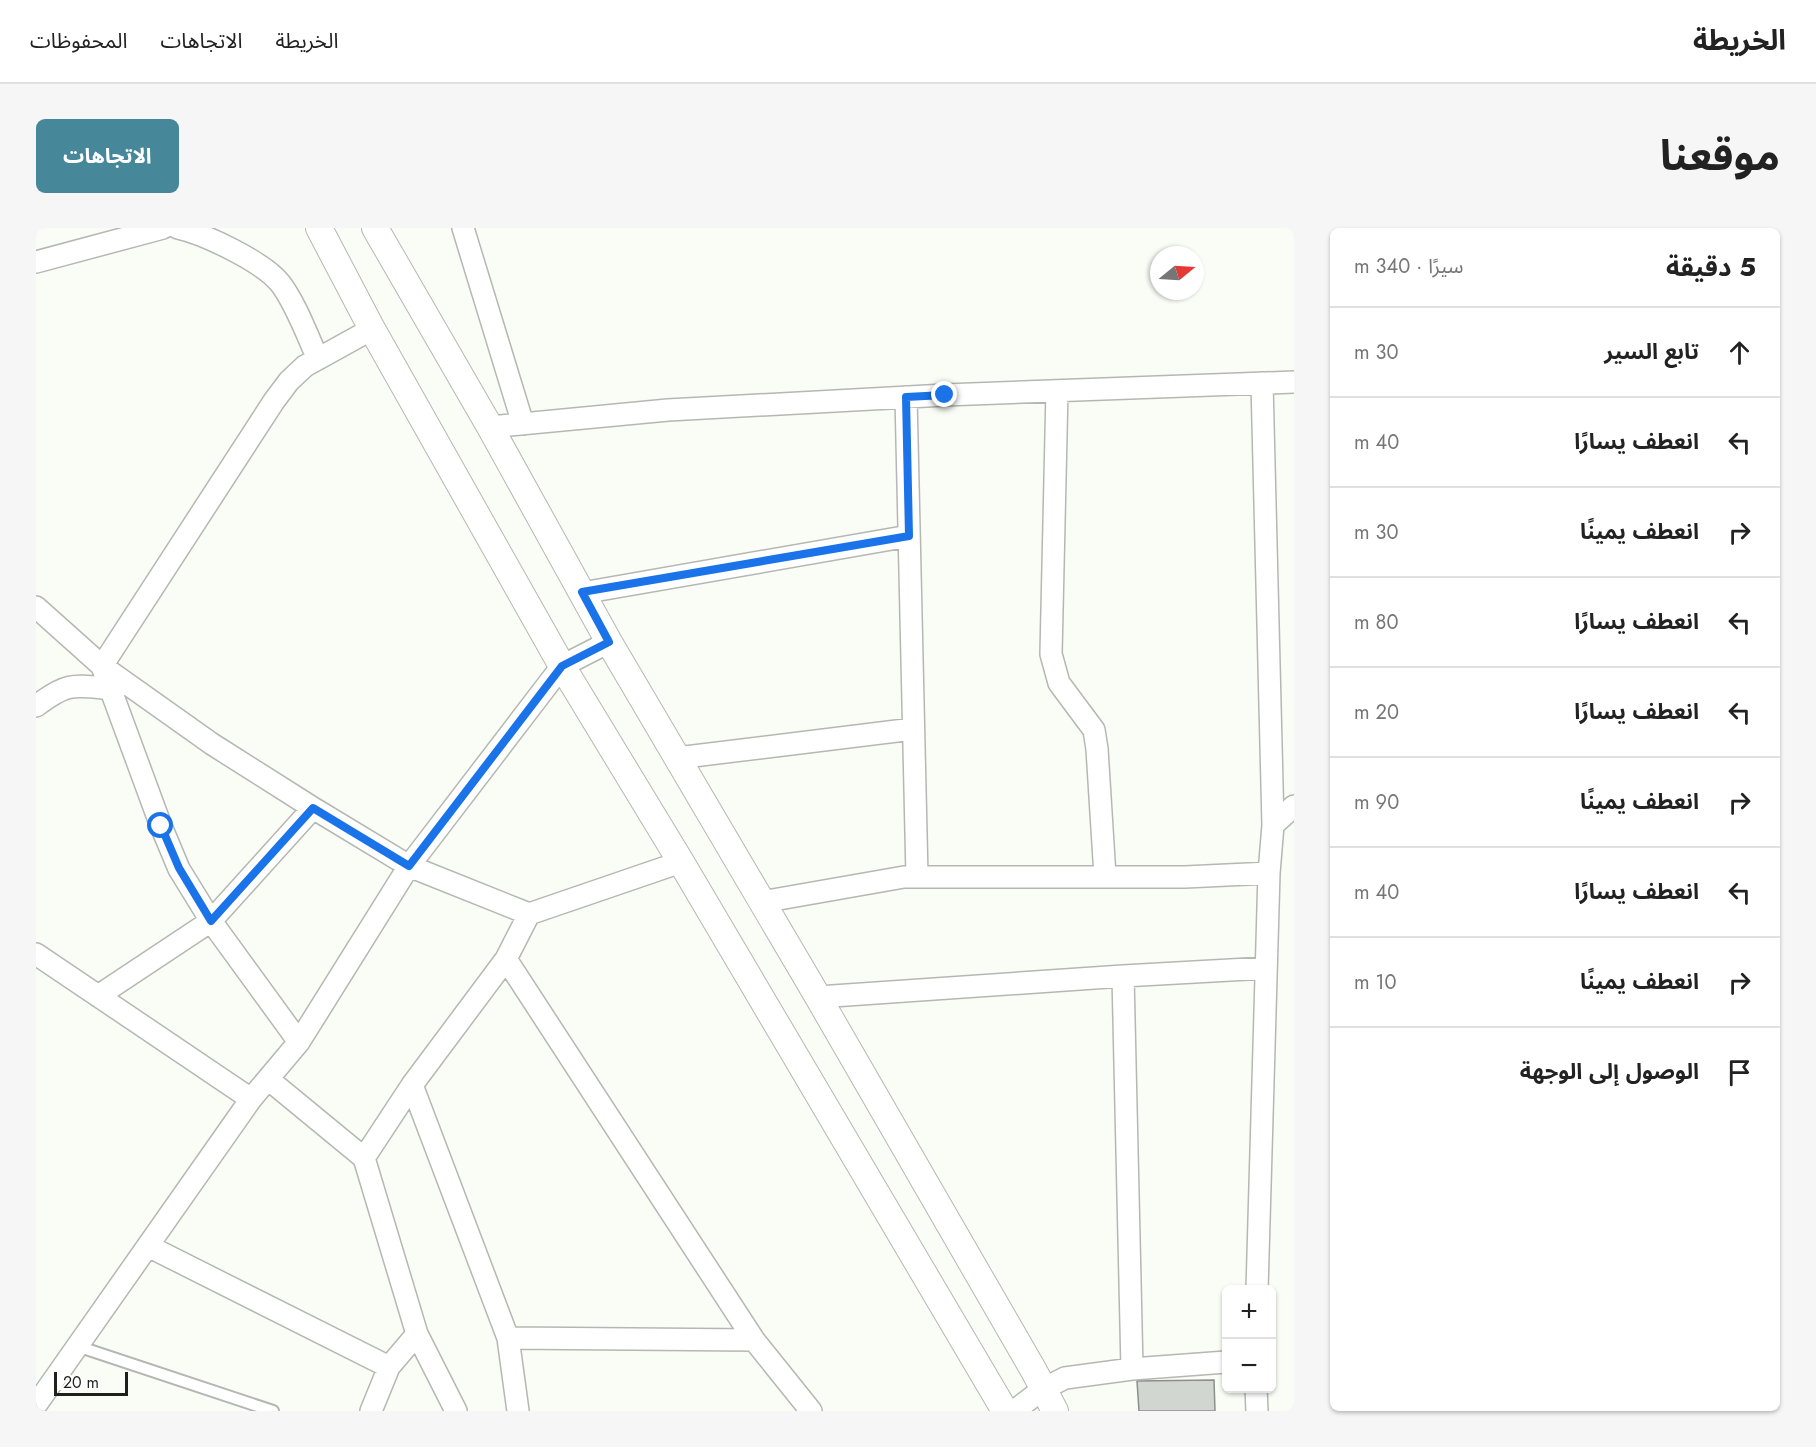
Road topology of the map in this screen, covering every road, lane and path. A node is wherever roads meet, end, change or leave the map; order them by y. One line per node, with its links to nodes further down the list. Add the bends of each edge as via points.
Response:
1 (163, 228): 6 (street)
2 (178, 228): 8 (street, via 239,254 272,274 286,292)
3 (319, 228): 7 (street)
4 (375, 228): 14 (street)
5 (463, 228): 13 (street)
6 (36, 262)
7 (372, 329): 8 (street); 20 (street)
8 (318, 359): 19 (street, via 305,366 274,401)
9 (1294, 382): 10 (street)
10 (1262, 383): 11 (street); 27 (street)
11 (1057, 391): 12 (street); 31 (street, via 1051,654 1059,683 1094,730)
12 (906, 397): 13 (street, via 668,410); 15 (street)
13 (523, 424): 14 (street)
14 (490, 427): 16 (street)
15 (909, 536): 16 (street); 23 (street)
16 (582, 592): 18 (street)
17 (36, 606): 19 (street)
18 (609, 642): 20 (street); 24 (street)
19 (102, 666): 21 (street); 26 (street, via 212,744)
20 (562, 666): 28 (street); 29 (street)
21 (112, 689): 22 (street, via 69,686); 35 (street, via 161,826 179,868)
22 (36, 706)
23 (913, 729): 24 (street); 32 (street)
24 (677, 758): 33 (street)
25 (1294, 806): 27 (street)
26 (313, 808): 29 (street); 35 (street)
27 (1273, 825): 30 (street)
28 (681, 862): 34 (street); 64 (street)
29 (409, 866): 34 (street); 42 (street)
30 (1269, 873): 31 (street); 38 (street)
31 (1105, 876): 32 (street)
32 (916, 877): 33 (street)
33 (762, 902): 41 (street)
34 (529, 914): 37 (street)
35 (211, 921): 40 (street); 42 (street)
36 (36, 954): 40 (street)
37 (506, 959): 44 (street); 51 (street)
38 (1266, 968): 39 (street); 48 (street)
39 (1124, 976): 41 (street); 55 (street)
40 (98, 996): 45 (street)
41 (818, 997): 56 (street)
42 (299, 1042): 43 (street)
43 (268, 1079): 45 (street); 46 (street)
44 (412, 1085): 46 (street); 50 (street)
45 (251, 1100): 47 (street)
46 (363, 1158): 49 (street)
47 (148, 1246): 52 (street); 54 (street)
48 (1257, 1285)
49 (417, 1334): 54 (street); 61 (street)
50 (508, 1338): 51 (street); 62 (street)
51 (754, 1340): 63 (street)
52 (77, 1346): 58 (street); 59 (lane)
53 (1222, 1362): 55 (street)
54 (389, 1367): 60 (street)
55 (1132, 1369): 56 (street, via 1065,1378)
56 (1043, 1389): 65 (street); 66 (street)
57 (1256, 1393): 67 (street)
58 (36, 1405)
59 (273, 1411)
60 (371, 1411)
61 (456, 1411)
62 (518, 1411)
63 (811, 1411)
64 (1005, 1411)
65 (1014, 1411)
66 (1055, 1411)
67 (1257, 1411)

